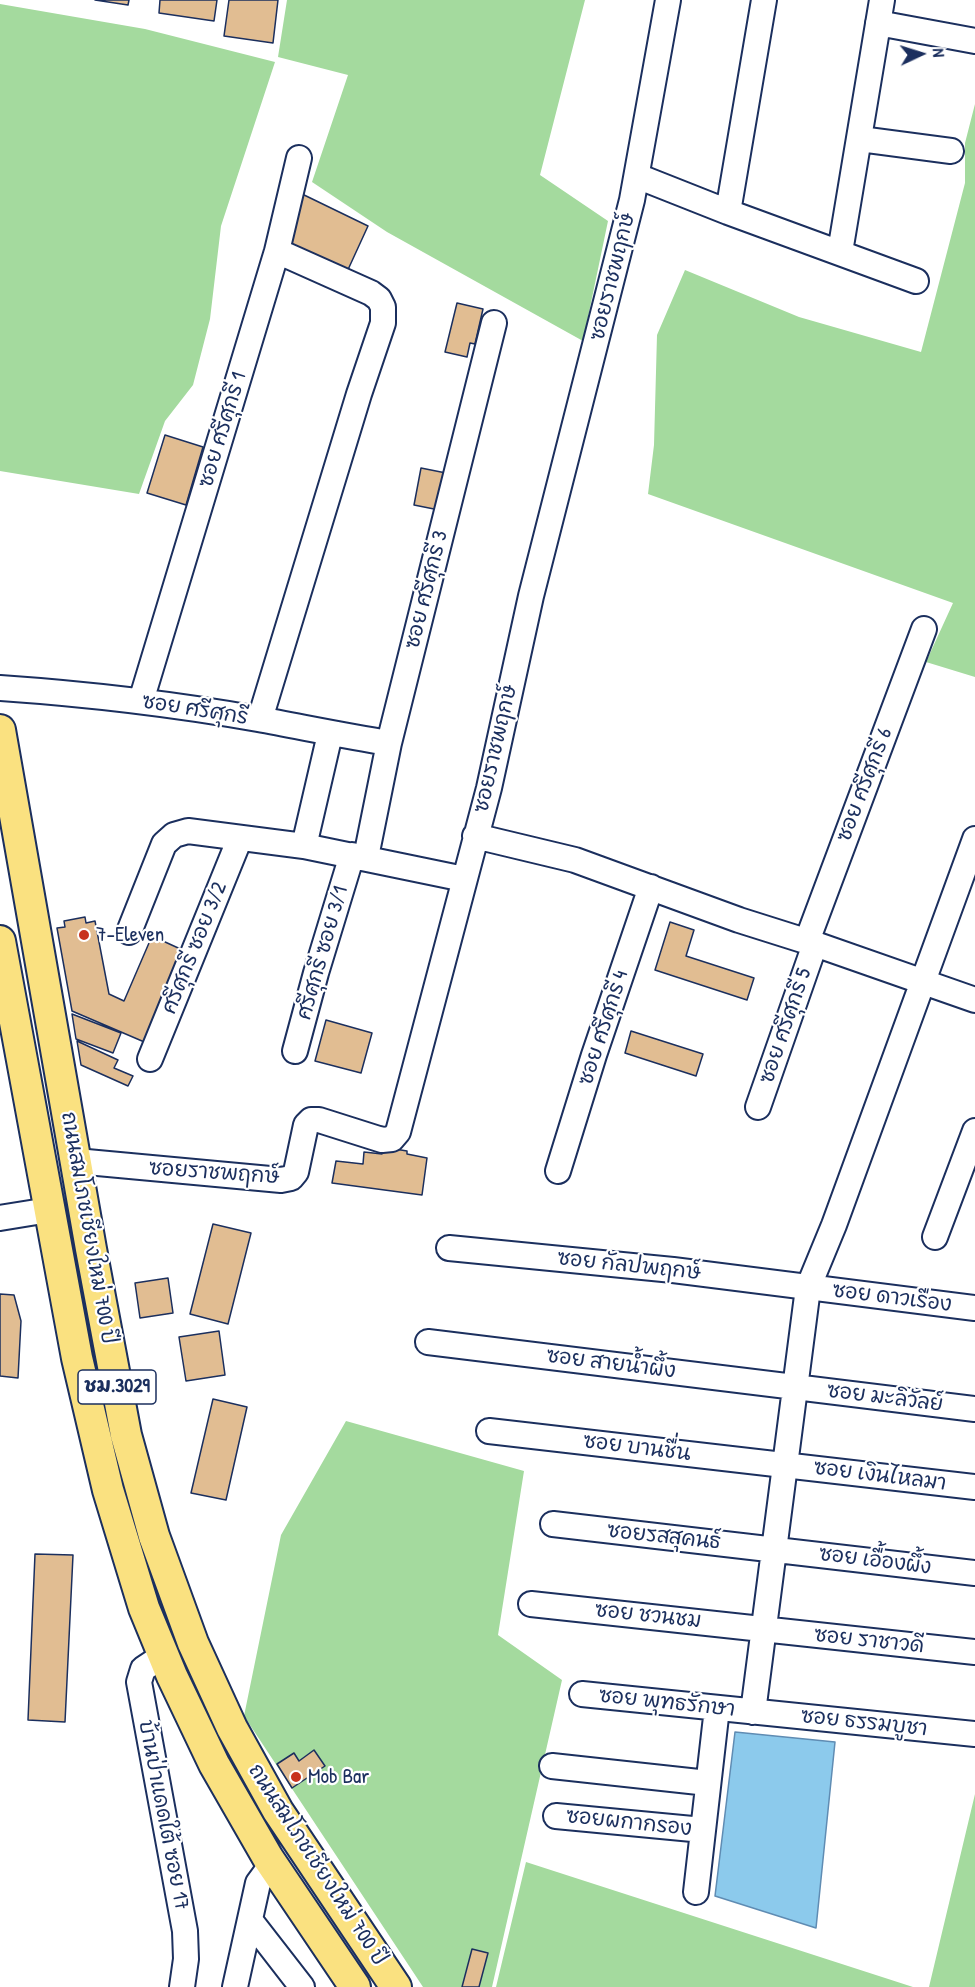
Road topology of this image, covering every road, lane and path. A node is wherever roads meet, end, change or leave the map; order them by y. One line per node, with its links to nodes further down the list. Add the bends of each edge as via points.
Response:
1 (668, 0): 8 (street, ซอยราชพฤกษ์)
2 (764, 0): 9 (street)
3 (880, 11): 4 (street); 5 (street)
4 (975, 41)
5 (860, 139): 6 (street); 11 (street)
6 (951, 151)
7 (299, 158): 10 (street, ซอย ศรีศุกรี 1)
8 (637, 176): 9 (street); 21 (street, ซอยราชพฤกษ์)
9 (728, 212): 11 (street)
10 (277, 252): 16 (street, ซอย ศรีศุกรี 1); 17 (street, via 371,293 379,299 384,314)
11 (840, 252): 12 (street)
12 (916, 281)
13 (494, 323): 20 (street, ซอย ศรีศุกรี 3)
14 (924, 629): 30 (street, ซอย ศรีศุกรี 6)
15 (0, 688): 16 (street, ซอย ศรีศุกรี)
16 (141, 701): 17 (street, ซอย ศรีศุกรี)
17 (260, 719): 19 (street, ซอย ศรีศุกรี)
18 (0, 730): 37 (main road, ถนนสมโภชเชียงใหม่ 700 ปี / ชม.3029)
19 (330, 734): 20 (street, ซอย ศรีศุกรี); 24 (street)
20 (389, 743): 25 (street, ซอย ศรีศุกรี 3)
21 (475, 836): 26 (street, ซอยราชพฤกษ์); 27 (street, via 558,855)
22 (240, 838): 24 (street); 28 (street, via 188,831 174,835 164,844); 34 (street, ศรีศุกรี ซอย 3/2)
23 (975, 839): 31 (street)
24 (304, 846): 25 (street)
25 (359, 856): 26 (street); 33 (street, ศรีศุกรี ซอย 3/1, via 316,973)
26 (464, 879): 37 (street, ซอยราชพฤกษ์, via 396,1136 382,1140 311,1120 306,1125 296,1172 281,1180)
27 (651, 887): 30 (street); 38 (street, ซอย ศรีศุกรี 4)
28 (129, 932)
29 (0, 941): 39 (main road, ถนนสมโภชเชียงใหม่ 700 ปี / ชม.3029)
30 (811, 943): 31 (street); 35 (street, ซอย ศรีศุกรี 5)
31 (922, 981): 32 (street); 43 (street)
32 (975, 1000)
33 (295, 1051)
34 (150, 1059)
35 (758, 1107)
36 (975, 1131): 41 (street)
37 (76, 1161): 73 (main road, ถนนสมโภชเชียงใหม่ 700 ปี / ชม.3029, via 126,1435 154,1536 193,1643 232,1728 278,1811)
38 (558, 1171)
39 (49, 1210): 40 (street); 57 (main road, ถนนสมโภชเชียงใหม่ 700 ปี / ชม.3029, via 77,1358 108,1490 144,1608)
40 (0, 1218)
41 (934, 1237)
42 (448, 1248): 43 (street, ซอย กัลปพฤกษ์)
43 (808, 1288): 44 (street, ซอย ดาวเรือง); 46 (street)
44 (975, 1308)
45 (428, 1342): 46 (street, ซอย สายน้ำผึ้ง)
46 (795, 1386): 47 (street, ซอย มะลิวัลย์); 49 (street)
47 (975, 1409)
48 (489, 1431): 49 (street, ซอย บานชื่น)
49 (785, 1465): 50 (street, ซอย เงินไหลมา); 52 (street)
50 (975, 1487)
51 (553, 1524): 52 (street, ซอยรสสุคนธ์)
52 (774, 1550): 53 (street, ซอย เอื้องผึ้ง); 55 (street)
53 (975, 1573)
54 (531, 1604): 55 (street, ซอย ชวนชม)
55 (764, 1629): 56 (street, ซอย ราชาวดี); 60 (street)
56 (975, 1652)
57 (164, 1655): 66 (main road, ถนนสมโภชเชียงใหม่ 700 ปี / ชม.3029, via 214,1764); 69 (street, บ้านป่าแดดใต้ ซอย 17, via 143,1669 139,1682 184,1931)
58 (582, 1694): 59 (street, ซอย พุทธรักษา)
59 (717, 1708): 60 (street, ซอย พุทธรักษา); 63 (street)
60 (753, 1712): 61 (street, ซอย ธรรมบูชา)
61 (975, 1734)
62 (552, 1766): 63 (street)
63 (708, 1783): 65 (street)
64 (555, 1816): 65 (street, ซอยผกากรอง)
65 (703, 1830): 67 (street)
66 (272, 1864): 68 (street, via 258,1883); 72 (main road, ถนนสมโภชเชียงใหม่ 700 ปี / ชม.3029)
67 (696, 1892)
68 (250, 1920): 70 (street); 71 (street)
69 (182, 1987)
70 (235, 1987)
71 (302, 1987)
72 (355, 1987)
73 (396, 1987)

